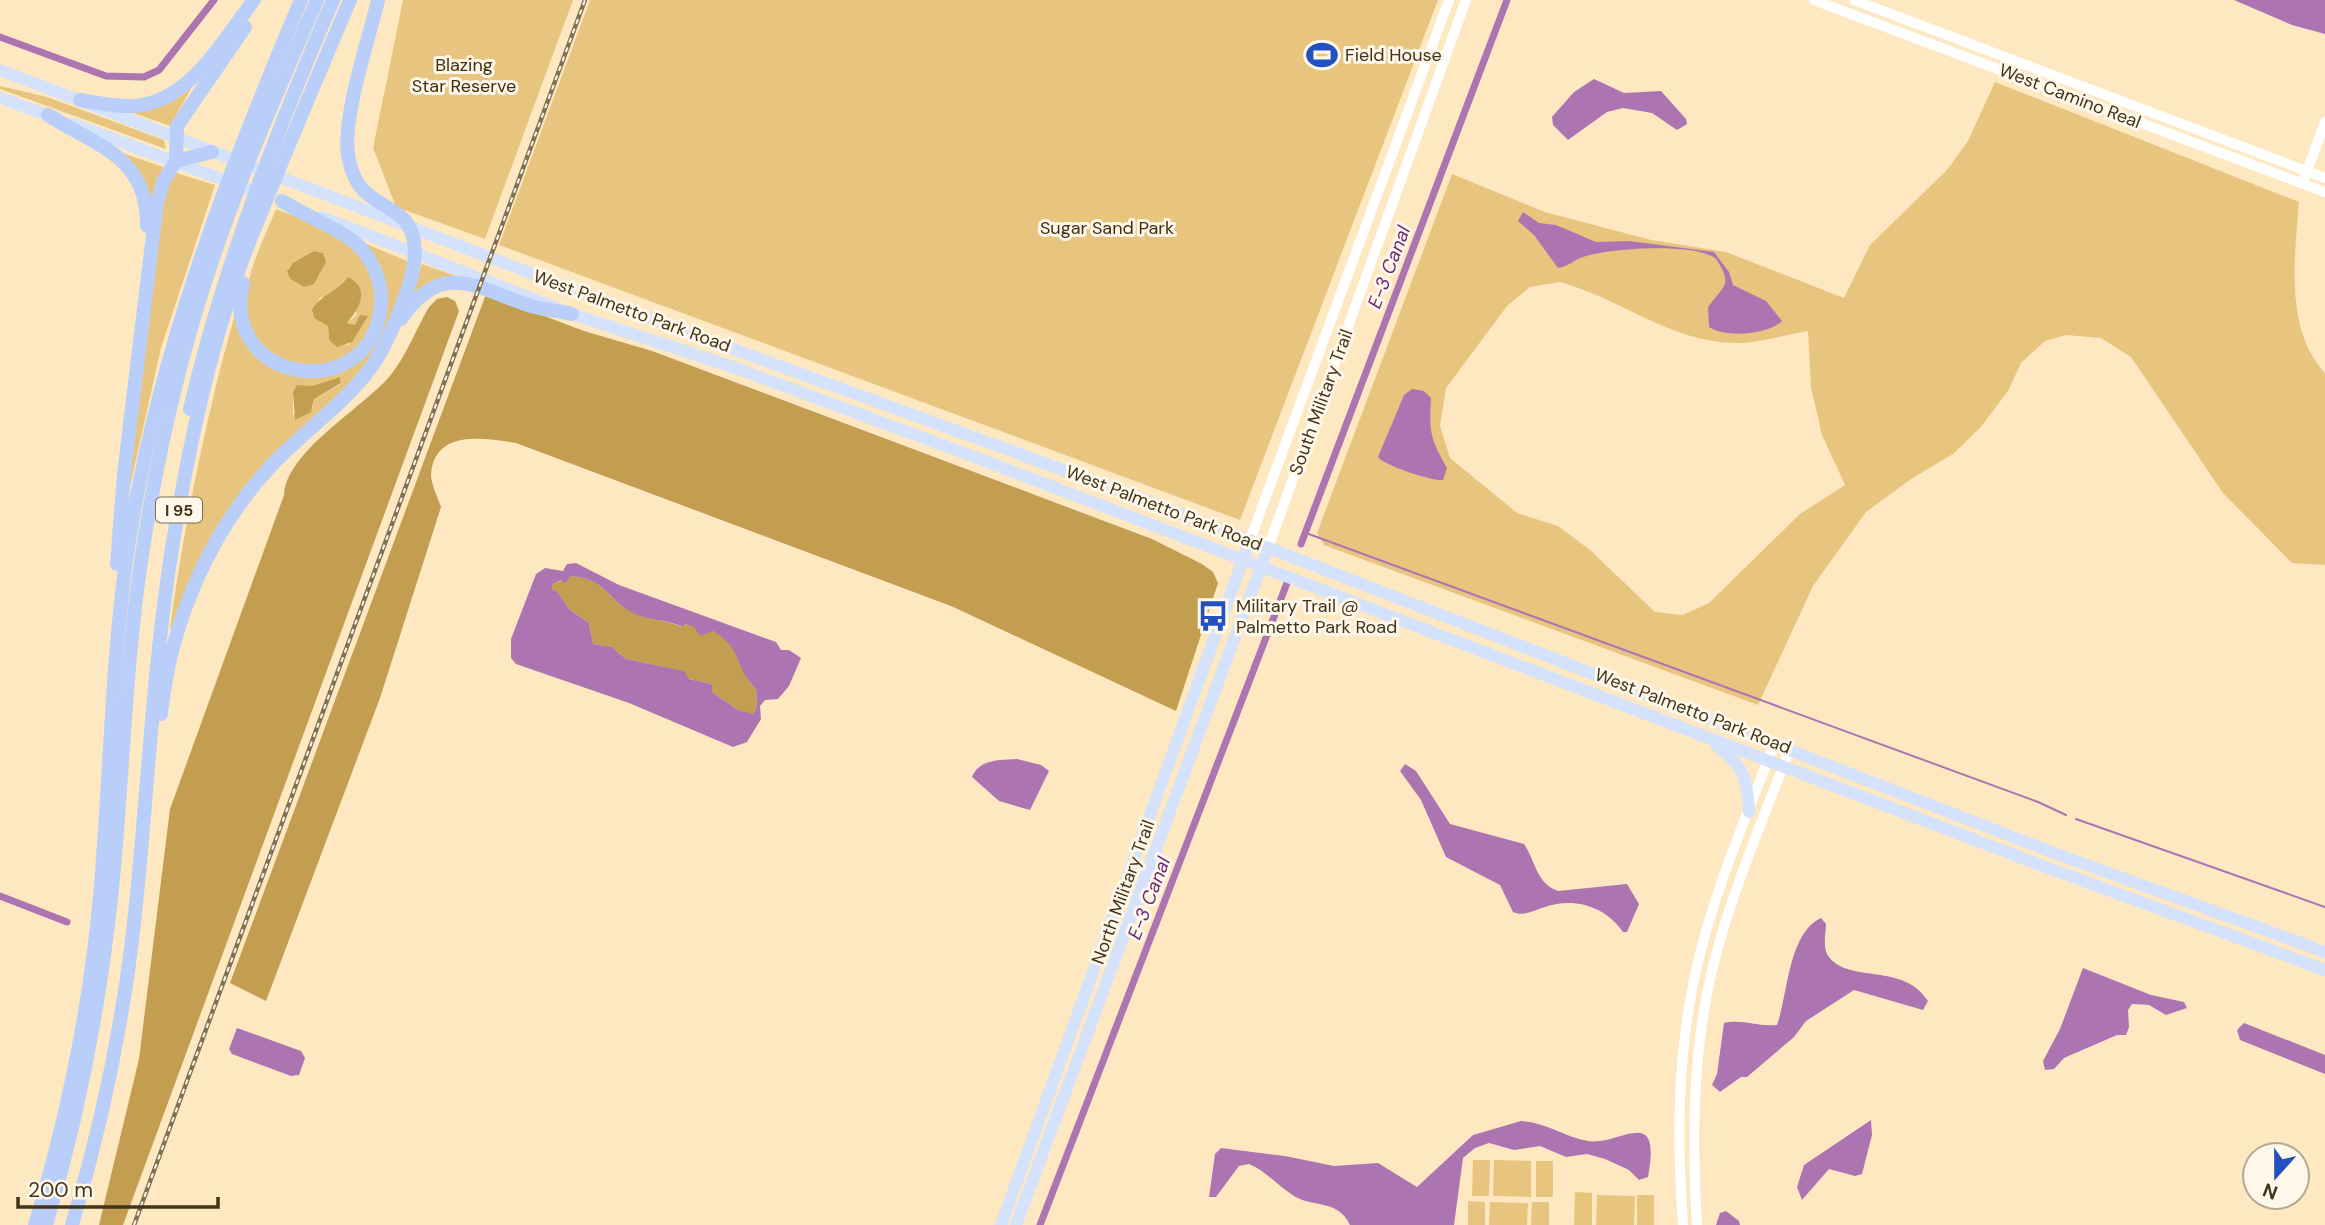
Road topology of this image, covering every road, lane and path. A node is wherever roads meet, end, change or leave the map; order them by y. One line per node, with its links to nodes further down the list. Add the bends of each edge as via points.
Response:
1 (254, 0): 14 (highway, via 196,74 174,93 134,106)
2 (264, 0): 17 (highway, via 186,110)
3 (302, 0): 18 (highway, I 95)
4 (317, 0): 18 (highway)
5 (333, 0): 20 (highway)
6 (350, 0): 20 (highway, I 95)
7 (378, 0): 29 (highway, via 348,126 348,155 362,191 401,216)
8 (1449, 0): 38 (street, South Military Trail)
9 (1466, 0): 39 (street, South Military Trail)
10 (1814, 0): 24 (street, West Camino Real)
11 (1854, 0): 22 (street, West Camino Real)
12 (0, 70): 14 (main road, West Palmetto Park Road)
13 (0, 98): 15 (main road, West Palmetto Park Road)
14 (80, 100): 17 (main road, West Palmetto Park Road)
15 (48, 115): 21 (main road, West Palmetto Park Road); 34 (highway, via 110,149 138,181 147,221)
16 (2325, 122): 22 (street)
17 (175, 138): 19 (main road, West Palmetto Park Road); 21 (highway)
18 (247, 148): 27 (highway, I 95)
19 (212, 152): 21 (highway); 29 (main road, West Palmetto Park Road)
20 (275, 159): 28 (highway, I 95)
21 (176, 162): 26 (main road, West Palmetto Park Road); 34 (highway, via 157,202)
22 (2307, 171): 23 (street, West Camino Real); 24 (street)
23 (2325, 178)
24 (2302, 184): 25 (street, West Camino Real)
25 (2325, 192)
26 (282, 201): 28 (highway, via 348,237 368,257 377,276 381,302 377,324 364,347 342,364 314,372 287,368 263,354 249,337 241,315 241,295); 31 (main road, West Palmetto Park Road)
27 (226, 203): 43 (highway, I 95, via 192,277 165,370 143,465); 57 (highway, via 154,484 133,619 100,986 82,1086)
28 (255, 215): 30 (highway); 32 (highway, I 95)
29 (408, 227): 31 (highway); 36 (main road, West Palmetto Park Road)
30 (243, 228): 32 (highway); 58 (highway, via 201,364 171,506 151,638 113,1010 92,1116)
31 (416, 253): 33 (main road, West Palmetto Park Road); 35 (highway, via 409,286)
32 (227, 310): 50 (highway, I 95, via 196,425 173,542 158,651)
33 (572, 314): 35 (highway, via 535,307 468,282 450,282 416,299); 37 (main road, West Palmetto Park Road)
34 (143, 320): 43 (highway, via 124,474)
35 (385, 343): 50 (highway, via 356,385 261,477 216,542 193,591 169,665 153,794)
36 (860, 396): 37 (main road); 38 (main road, West Palmetto Park Road)
37 (854, 412): 40 (main road, West Palmetto Park Road)
38 (1250, 540): 39 (main road, West Palmetto Park Road); 40 (main road, South Military Trail)
39 (1268, 548): 41 (main road, South Military Trail); 42 (main road, West Palmetto Park Road)
40 (1243, 559): 41 (main road, West Palmetto Park Road); 54 (main road, North Military Trail)
41 (1261, 566): 44 (main road, West Palmetto Park Road); 55 (main road, North Military Trail)
42 (1523, 646): 44 (main road); 46 (main road, West Palmetto Park Road)
43 (116, 654): 56 (highway, I 95, via 89,989 64,1117)
44 (1517, 663): 45 (main road, West Palmetto Park Road)
45 (1700, 734): 48 (main road, West Palmetto Park Road); 51 (main road, via 1742,769 1748,784)
46 (1775, 743): 47 (main road, West Palmetto Park Road); 48 (street)
47 (1790, 748): 49 (street); 52 (main road, West Palmetto Park Road, via 2057,854)
48 (1768, 761): 49 (main road, West Palmetto Park Road); 51 (street)
49 (1783, 766): 53 (main road, West Palmetto Park Road); 63 (street, via 1728,915 1704,1011 1693,1110)
50 (145, 812): 59 (highway, I 95, via 117,1036)
51 (1749, 812): 62 (street, via 1713,909 1688,1005 1678,1104)
52 (2325, 952)
53 (2325, 970)
54 (1055, 1079): 55 (main road); 60 (main road, North Military Trail)
55 (1062, 1100): 61 (main road, North Military Trail)
56 (35, 1225)
57 (46, 1225)
58 (63, 1225)
59 (72, 1225)
60 (1001, 1225)
61 (1016, 1225)
62 (1683, 1225)
63 (1697, 1225)

